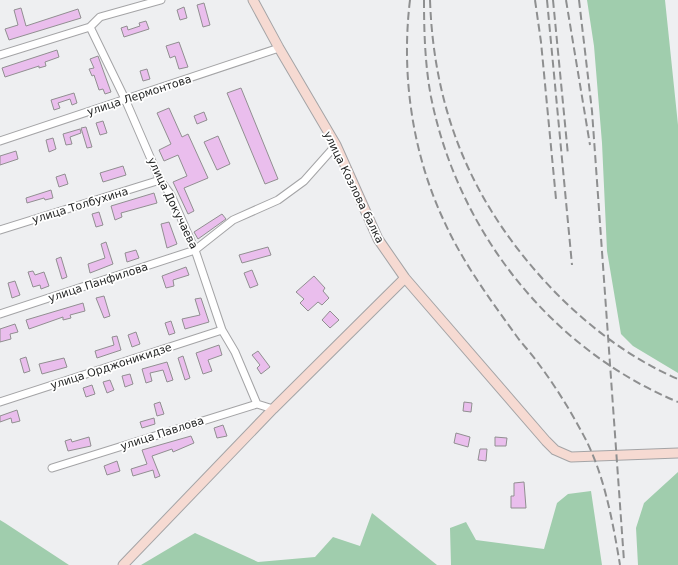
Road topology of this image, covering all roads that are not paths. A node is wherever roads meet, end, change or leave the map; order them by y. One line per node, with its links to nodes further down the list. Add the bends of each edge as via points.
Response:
1 (161, 0): 3 (street, via 100,17)
2 (254, 0): 4 (main road, улица Козлова балка)
3 (90, 27): 5 (street); 6 (street, улица Докучаева)
4 (279, 48): 6 (street, улица Лермонтова); 8 (main road, улица Козлова балка)
5 (0, 56)
6 (125, 99): 7 (street, улица Лермонтова); 9 (street, улица Докучаева)
7 (0, 141)
8 (336, 145): 11 (street, via 304,180 278,200 233,220); 12 (main road, улица Козлова балка, via 378,239)
9 (160, 180): 10 (street, улица Толбухина); 11 (street, улица Докучаева, via 171,196)
10 (0, 230)
11 (196, 250): 13 (street, улица Панфилова); 14 (street, улица Докучаева)
12 (405, 278): 17 (main road); 18 (main road, улица Козлова балка, via 555,450 571,458)
13 (0, 314)
14 (222, 330): 15 (street, улица Орджоникидзе); 16 (street, улица Докучаева, via 235,352)
15 (0, 402)
16 (257, 404): 17 (street); 19 (street, улица Павлова)
17 (273, 409): 20 (main road)
18 (678, 454)
19 (52, 468)
20 (123, 565)

